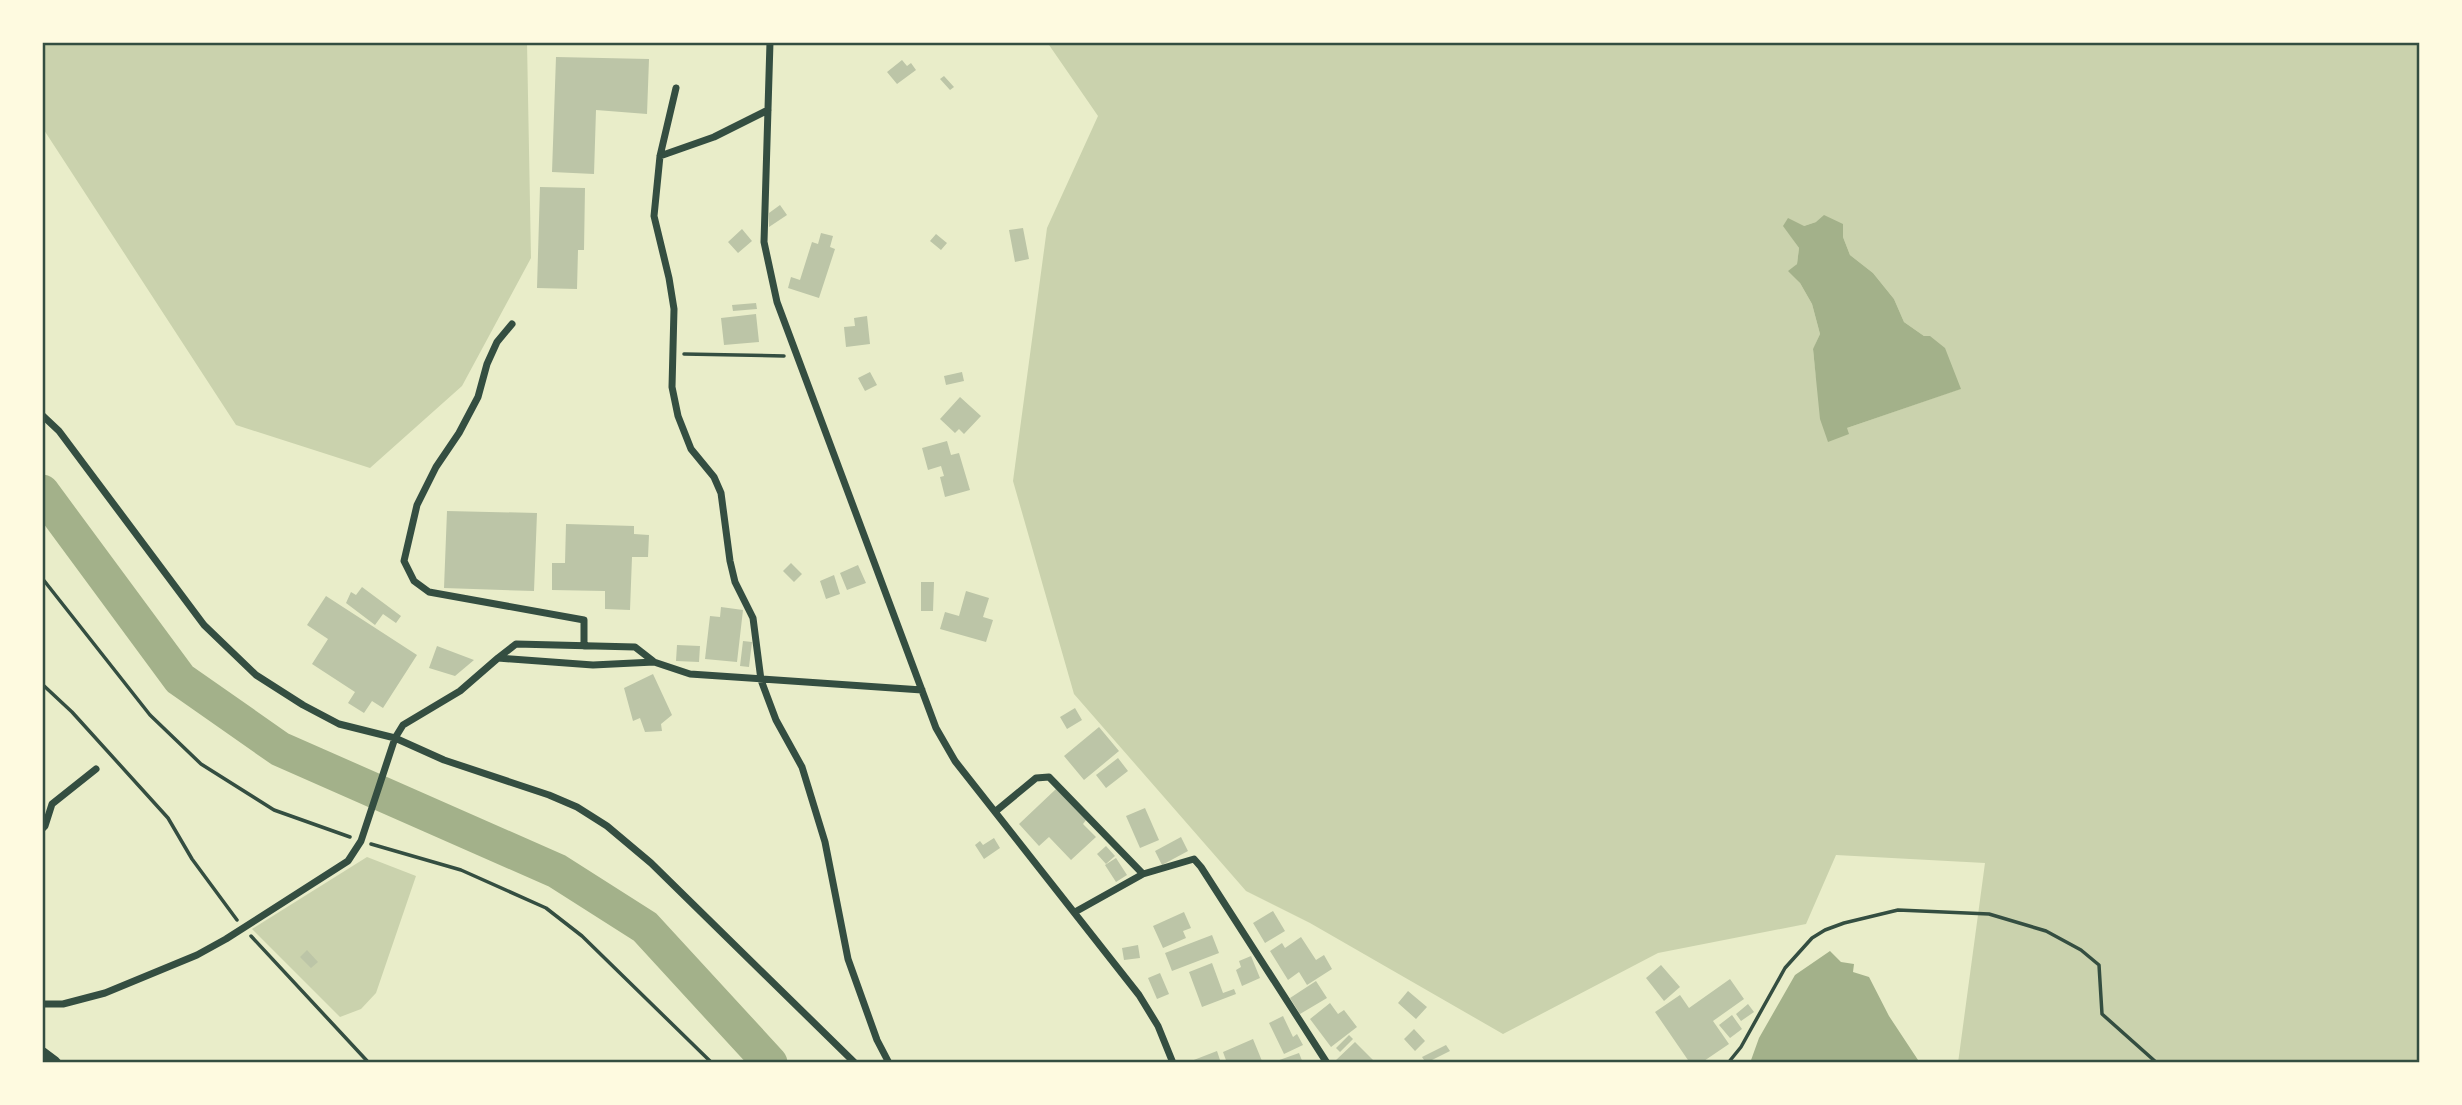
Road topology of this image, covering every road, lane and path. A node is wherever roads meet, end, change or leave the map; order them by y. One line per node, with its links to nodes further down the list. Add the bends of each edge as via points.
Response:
1 (770, 42): 3 (street)
2 (676, 88): 4 (street)
3 (768, 110): 4 (street, via 714,137); 7 (street, via 764,242 777,302)
4 (660, 156): 6 (street, via 654,216 674,309)
5 (512, 324): 9 (street, via 497,342 478,397 417,505 404,561 414,581 429,592 584,620)
6 (673, 351): 7 (path); 12 (street, via 672,387 678,416 691,449 721,493 730,561 753,618)
7 (797, 356): 14 (street)
8 (42, 415): 15 (street, via 59,431 204,625 256,675 340,724)
9 (584, 646): 10 (street, via 516,643); 11 (street, via 635,647)
10 (498, 659): 11 (street, via 593,665); 15 (street, via 460,691 403,725)
11 (654, 662): 12 (street, via 690,674)
12 (761, 680): 14 (street); 27 (street, via 802,767 825,842 848,959)
13 (42, 684): 21 (path, via 168,818)
14 (922, 690): 17 (street, via 955,761)
15 (394, 742): 21 (street, via 361,841 348,861); 26 (street, via 549,795 607,826 651,863)
16 (96, 769): 18 (street, via 52,804)
17 (996, 811): 19 (street, via 1036,778 1049,777); 20 (street)
18 (42, 829)
19 (1143, 874): 20 (street); 29 (street, via 1194,859)
20 (1075, 912): 28 (street, via 1139,995)
21 (243, 928): 22 (street, via 197,955 104,993 63,1004); 25 (path)
22 (42, 1004)
23 (42, 1054): 24 (main road)
24 (54, 1063)
25 (369, 1063)
26 (855, 1063)
27 (889, 1063)
28 (1173, 1063)
29 (1327, 1063)
30 (1728, 1063): 31 (path, via 1785,968 1812,938 1844,923 1898,909 1989,914 2046,931 2081,950 2099,965 2102,1014)
31 (2157, 1063)

